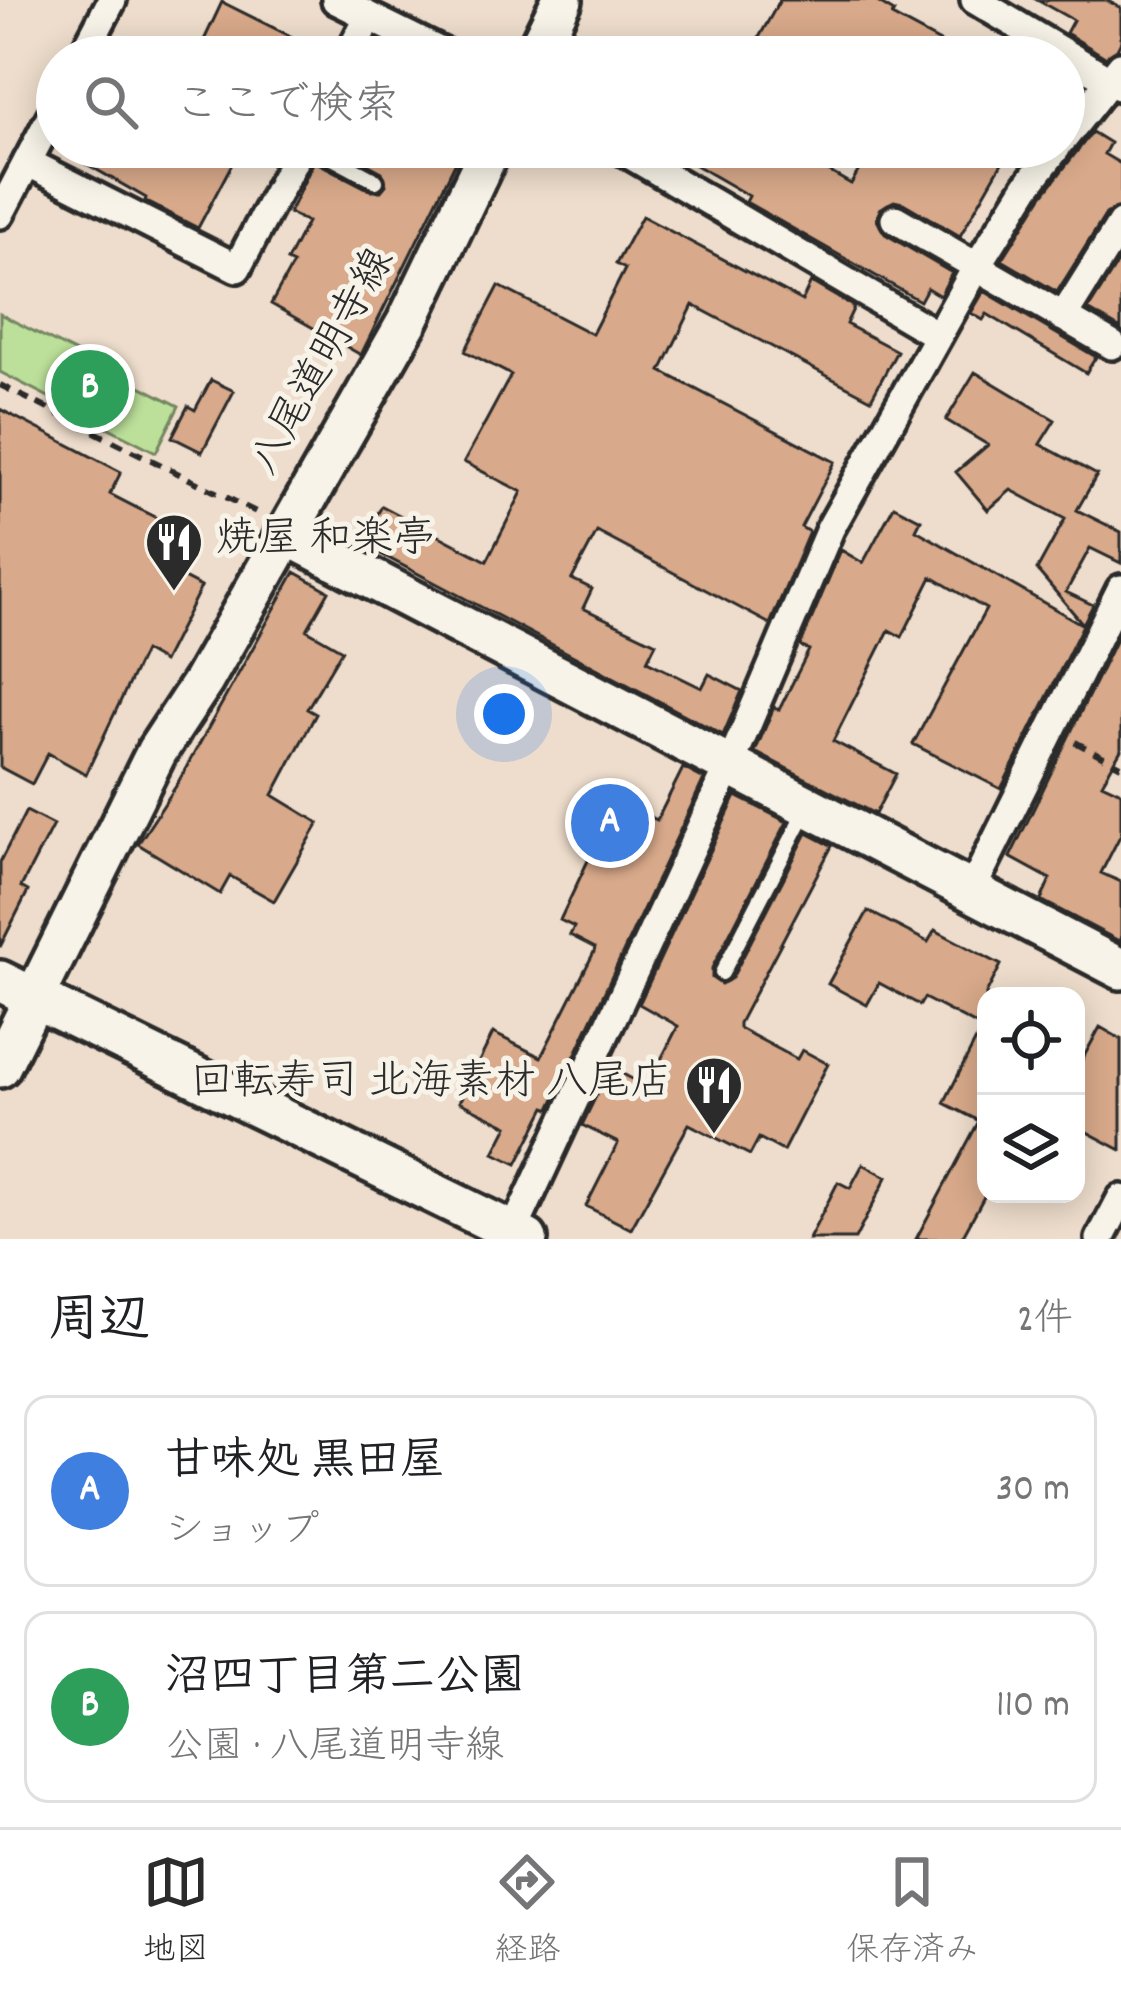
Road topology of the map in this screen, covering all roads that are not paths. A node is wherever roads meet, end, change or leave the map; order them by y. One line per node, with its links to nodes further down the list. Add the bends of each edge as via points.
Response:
1 (112, 0): 6 (street)
2 (336, 0): 5 (street)
3 (562, 0): 9 (street)
4 (975, 0): 10 (street)
5 (368, 18): 7 (street); 8 (street)
6 (93, 36)
7 (359, 36)
8 (406, 36)
9 (545, 36)
10 (1042, 36)
11 (1085, 59): 12 (street)
12 (1118, 77): 13 (street)
13 (1085, 114)
14 (36, 145): 15 (street)
15 (27, 162): 16 (street); 24 (street)
16 (36, 167)
17 (39, 168): 18 (street, via 237,268)
18 (290, 168)
19 (352, 168): 23 (lane)
20 (481, 168): 31 (street, 八尾道明寺線, via 407,322)
21 (653, 168): 29 (street)
22 (1040, 168): 27 (street)
23 (376, 181)
24 (0, 214)
25 (895, 219): 27 (street)
26 (1117, 239): 28 (street)
27 (976, 268): 28 (street); 29 (street)
28 (1063, 316): 30 (street)
29 (937, 335): 33 (street, via 830,529)
30 (1112, 345)
31 (275, 525): 33 (street); 39 (street, 八尾道明寺線, via 203,681 157,751)
32 (1121, 590): 35 (street)
33 (730, 764): 34 (street); 42 (street)
34 (808, 806): 35 (street); 37 (lane)
35 (970, 891): 36 (street)
36 (1121, 969)
37 (722, 973)
38 (0, 981): 39 (street)
39 (36, 998): 40 (street, 八尾道明寺線); 42 (street)
40 (0, 1067)
41 (1121, 1199): 43 (street)
42 (520, 1236)
43 (1100, 1239)

